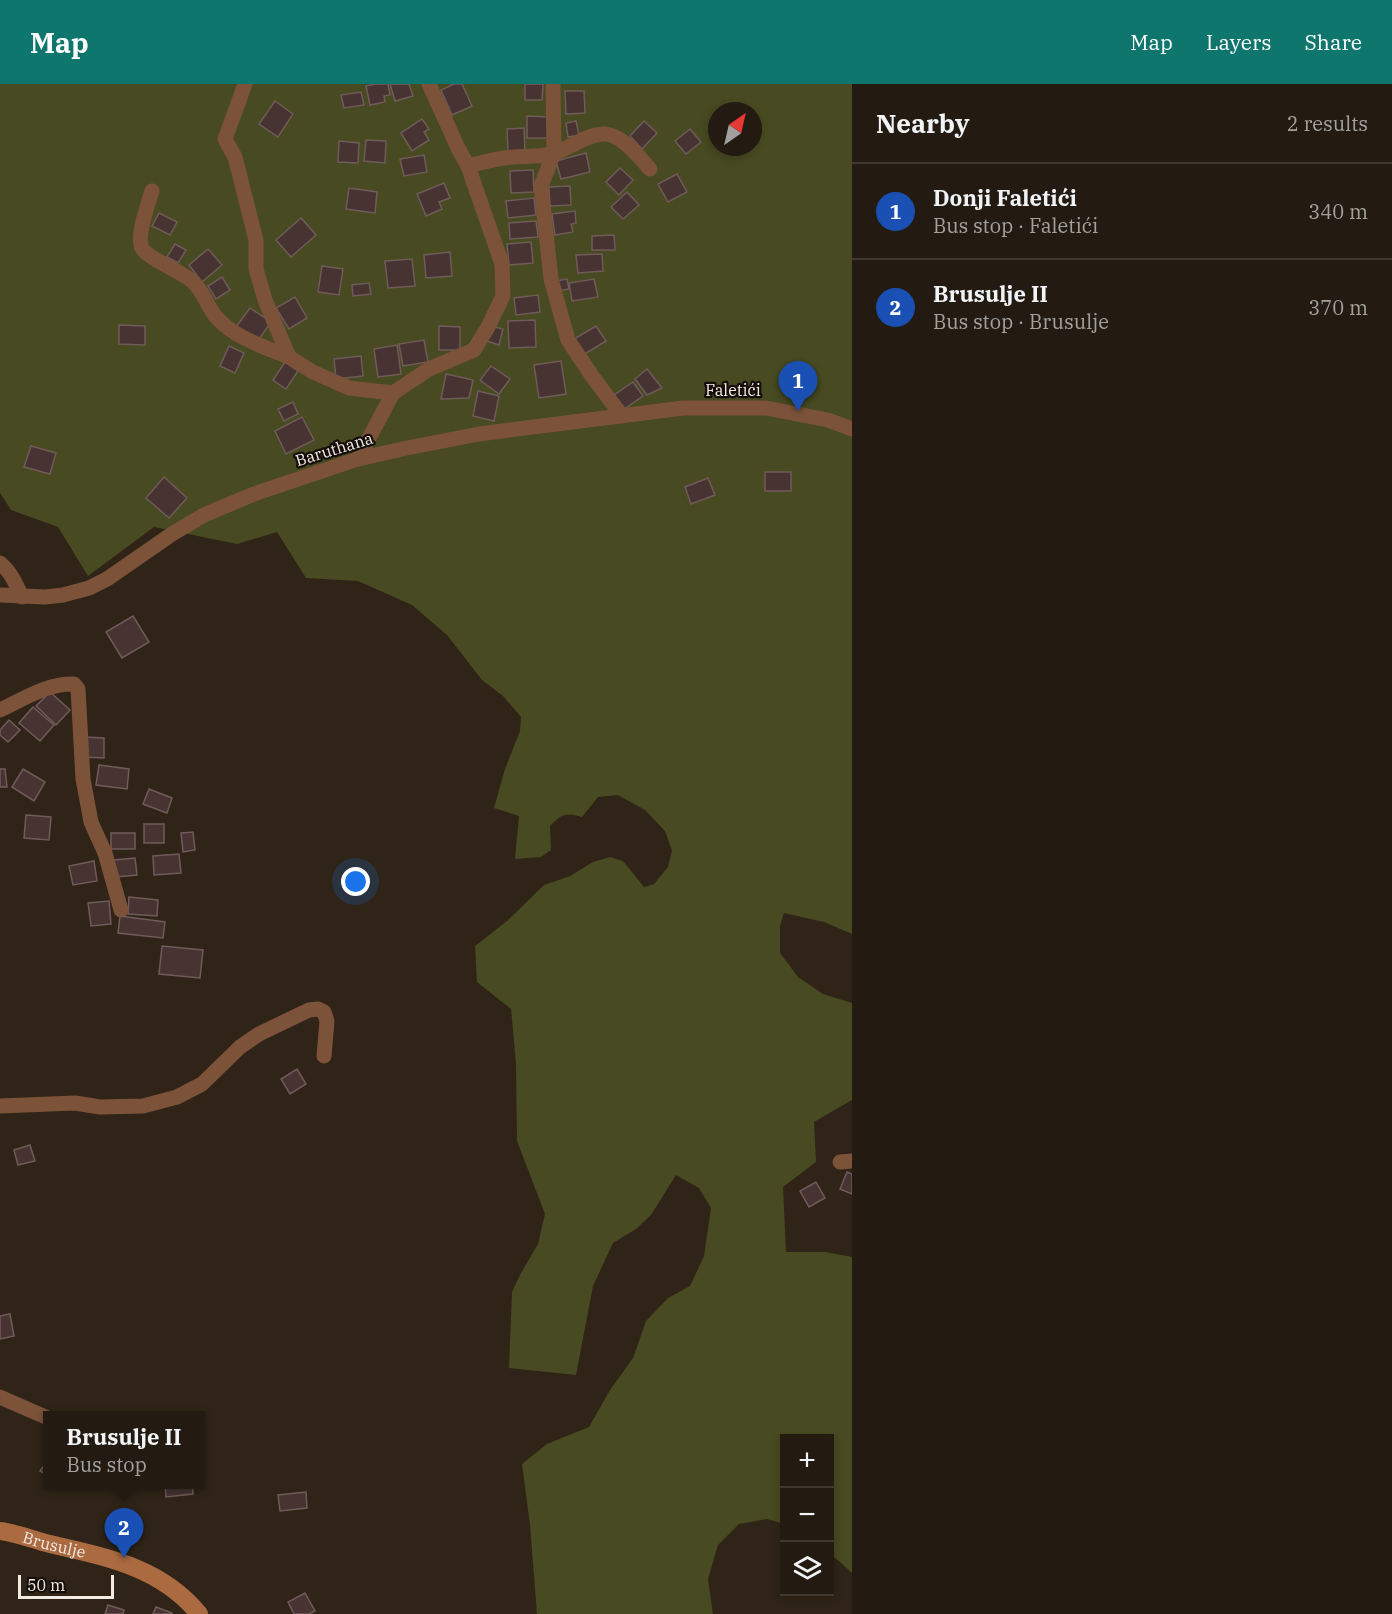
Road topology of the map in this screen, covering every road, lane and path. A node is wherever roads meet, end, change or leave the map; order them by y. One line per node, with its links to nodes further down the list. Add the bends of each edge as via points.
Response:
1 (245, 84): 8 (street, via 225,139 235,157 256,240 255,269)
2 (429, 84): 5 (street)
3 (553, 84): 4 (street)
4 (554, 153): 5 (street); 6 (street, via 604,134 633,148); 11 (street, via 541,186 551,279 568,340)
5 (468, 166): 9 (street, via 502,264 502,296 474,350 429,369)
6 (650, 169)
7 (152, 191): 8 (street, via 140,239 142,248 193,281 216,318 226,326)
8 (289, 357): 9 (street, via 349,388)
9 (393, 393): 13 (street)
10 (683, 408): 11 (street, Baruthana); 12 (street, Faletići, via 766,408 828,420)
11 (622, 416): 13 (street, Baruthana, via 479,434)
12 (852, 429)
13 (358, 459): 16 (street, Baruthana, via 204,514 89,588 63,595)
14 (0, 563): 16 (street)
15 (0, 595): 16 (street, Baruthana)
16 (21, 597)
17 (0, 710): 18 (street, via 47,687 74,684 78,689 83,779 91,822 105,853)
18 (121, 910)
19 (324, 1056): 20 (street, via 327,1021 324,1012 309,1010 259,1034 202,1084 177,1097 143,1106)
20 (0, 1106)
21 (0, 1397): 22 (street)
22 (43, 1416)
23 (0, 1531): 24 (main road, Brusulje, via 130,1565 175,1589)
24 (199, 1614)

